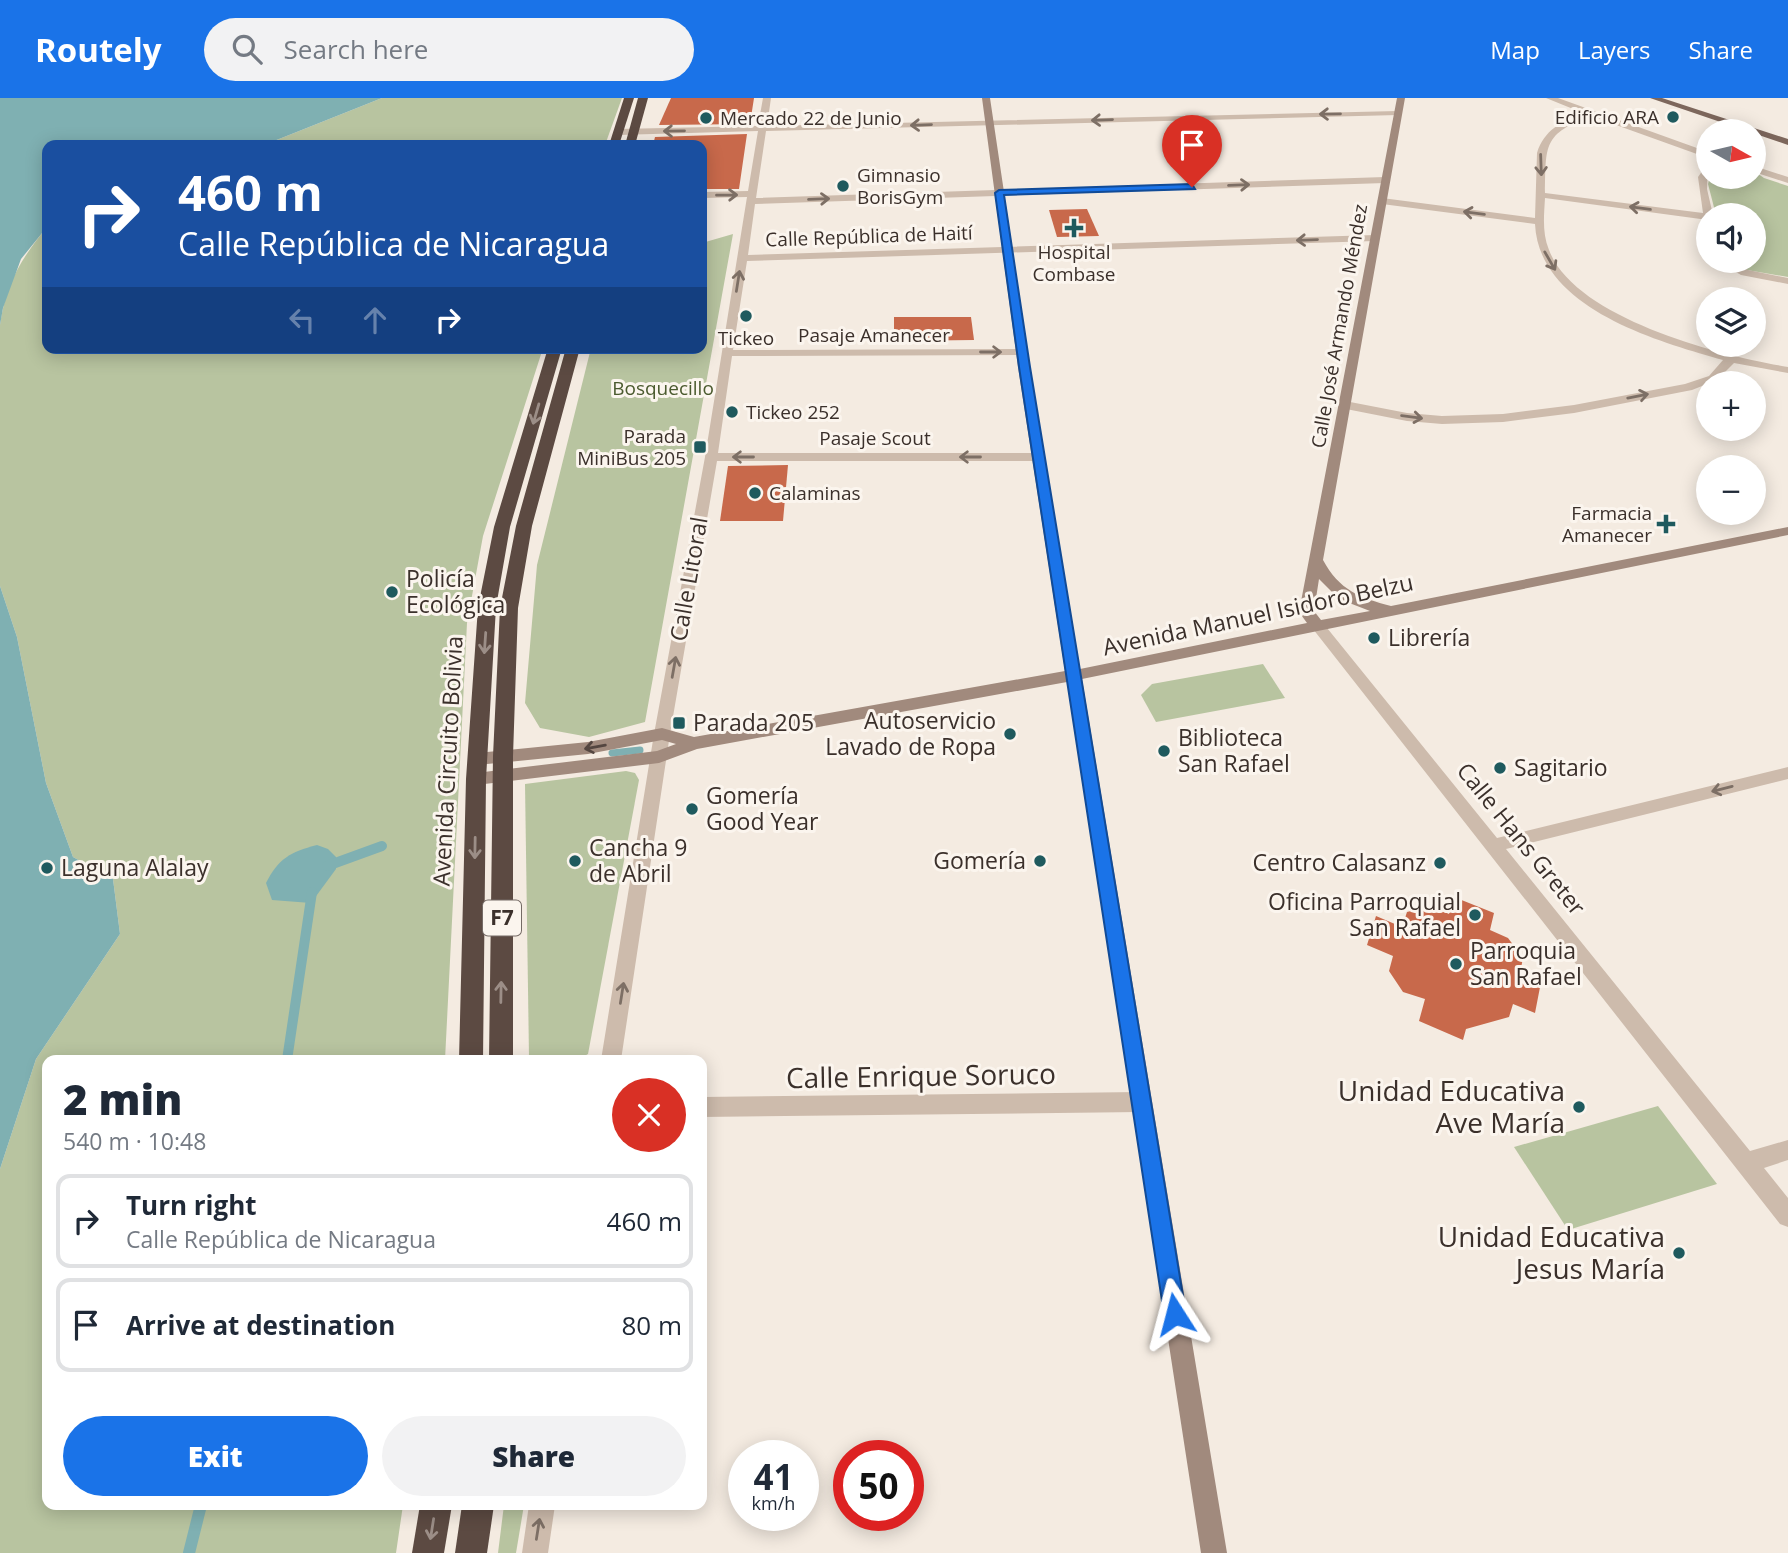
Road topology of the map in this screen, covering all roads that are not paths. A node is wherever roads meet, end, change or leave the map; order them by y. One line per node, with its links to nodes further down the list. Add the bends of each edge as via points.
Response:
1 (629, 98): 15 (highway)
2 (643, 98): 16 (highway)
3 (768, 98): 14 (street, Calle Litoral)
4 (986, 98): 13 (main road)
5 (1401, 98): 10 (main road, Calle José Armando Méndez)
6 (1550, 98): 11 (street)
7 (1654, 98): 20 (main road)
8 (1677, 98): 17 (main road)
9 (1293, 106): 12 (street)
10 (1398, 113): 12 (street, one-way to 12); 23 (main road, Calle José Armando Méndez)
11 (1590, 113): 21 (street); 27 (street, one-way to 27, via 1556,129 1543,141)
12 (1299, 115): 13 (street, one-way to 13)
13 (989, 123): 14 (street, one-way to 14); 25 (main road)
14 (763, 130): 16 (street, one-way to 16); 28 (street, Calle Litoral)
15 (618, 132): 16 (street); 18 (highway)
16 (634, 132): 19 (highway)
17 (1788, 133)
18 (616, 140)
19 (632, 140)
20 (1788, 142)
21 (1696, 151)
22 (1766, 173): 24 (street)
23 (1385, 180): 25 (street, one-way to 23); 29 (main road, Calle José Armando Méndez)
24 (1788, 180)
25 (999, 193): 28 (street, one-way to 25); 33 (main road)
26 (707, 195): 28 (street, one-way to 28)
27 (1542, 195): 30 (street, one-way to 27); 31 (street)
28 (751, 198): 34 (street, Calle Litoral)
29 (1382, 201): 31 (street, one-way to 29); 32 (main road, Calle José Armando Méndez)
30 (1696, 214)
31 (1542, 222): 41 (street, one-way to 41, via 1543,248 1550,266 1571,286 1636,326)
32 (1375, 238): 33 (street, Calle República de Haití, one-way to 33); 43 (main road, Calle José Armando Méndez)
33 (1007, 249): 34 (street, Calle República de Haití); 37 (main road)
34 (742, 258): 38 (street, Calle Litoral, one-way to 34)
35 (1743, 273): 36 (street)
36 (1788, 281)
37 (1022, 352): 38 (street, Pasaje Amanecer, one-way to 37); 45 (main road)
38 (726, 353): 44 (street, Calle Litoral)
39 (553, 354): 55 (highway, Avenida Circuito Bolivia / F7, one-way to 55, via 501,533 487,607)
40 (571, 354): 54 (highway, F7, via 521,538 509,608)
41 (1730, 360): 42 (street); 43 (street, one-way to 41, via 1442,420 1503,418 1688,387 1713,378)
42 (1786, 371)
43 (1345, 405): 47 (main road, Calle José Armando Méndez)
44 (711, 457): 45 (street, Pasaje Scout, one-way to 44); 51 (street, Calle Litoral, one-way to 44)
45 (1039, 457): 50 (main road)
46 (1788, 531): 48 (main road, Avenida Manuel Isidoro Belzu)
47 (1316, 561): 48 (main road, via 1334,590); 49 (main road, Calle José Armando Méndez, via 1306,612)
48 (1390, 611): 49 (main road, Avenida Manuel Isidoro Belzu)
49 (1318, 626): 50 (main road, Avenida Manuel Isidoro Belzu); 57 (street, Calle Hans Greter)
50 (1075, 675): 52 (main road, Avenida Manuel Isidoro Belzu); 61 (main road)
51 (662, 734): 52 (main road, Avenida Manuel Isidoro Belzu); 53 (street, Calle Litoral); 54 (main road, Avenida Manuel Isidoro Belzu, one-way to 54)
52 (694, 743): 53 (main road, Avenida Manuel Isidoro Belzu)
53 (659, 757): 54 (main road, Avenida Manuel Isidoro Belzu); 60 (street, Calle Litoral, one-way to 53)
54 (503, 766): 55 (main road, Avenida Manuel Isidoro Belzu); 59 (highway, F7, one-way to 54)
55 (477, 769): 58 (highway, Avenida Circuito Bolivia / F7, one-way to 58)
56 (1788, 773): 57 (street, one-way to 57)
57 (1494, 845): 64 (street, Calle Hans Greter)
58 (471, 1055)
59 (500, 1055)
60 (612, 1055)
61 (1140, 1102): 62 (street, Calle Enrique Soruco); 72 (main road)
62 (707, 1107)
63 (1788, 1150): 64 (street)
64 (1747, 1163): 65 (street, Calle Hans Greter)
65 (1788, 1216)
66 (435, 1510): 69 (highway, one-way to 69)
67 (477, 1510): 70 (highway)
68 (541, 1510): 71 (street, one-way to 68)
69 (428, 1553)
70 (471, 1553)
71 (535, 1553)
72 (1214, 1553)

